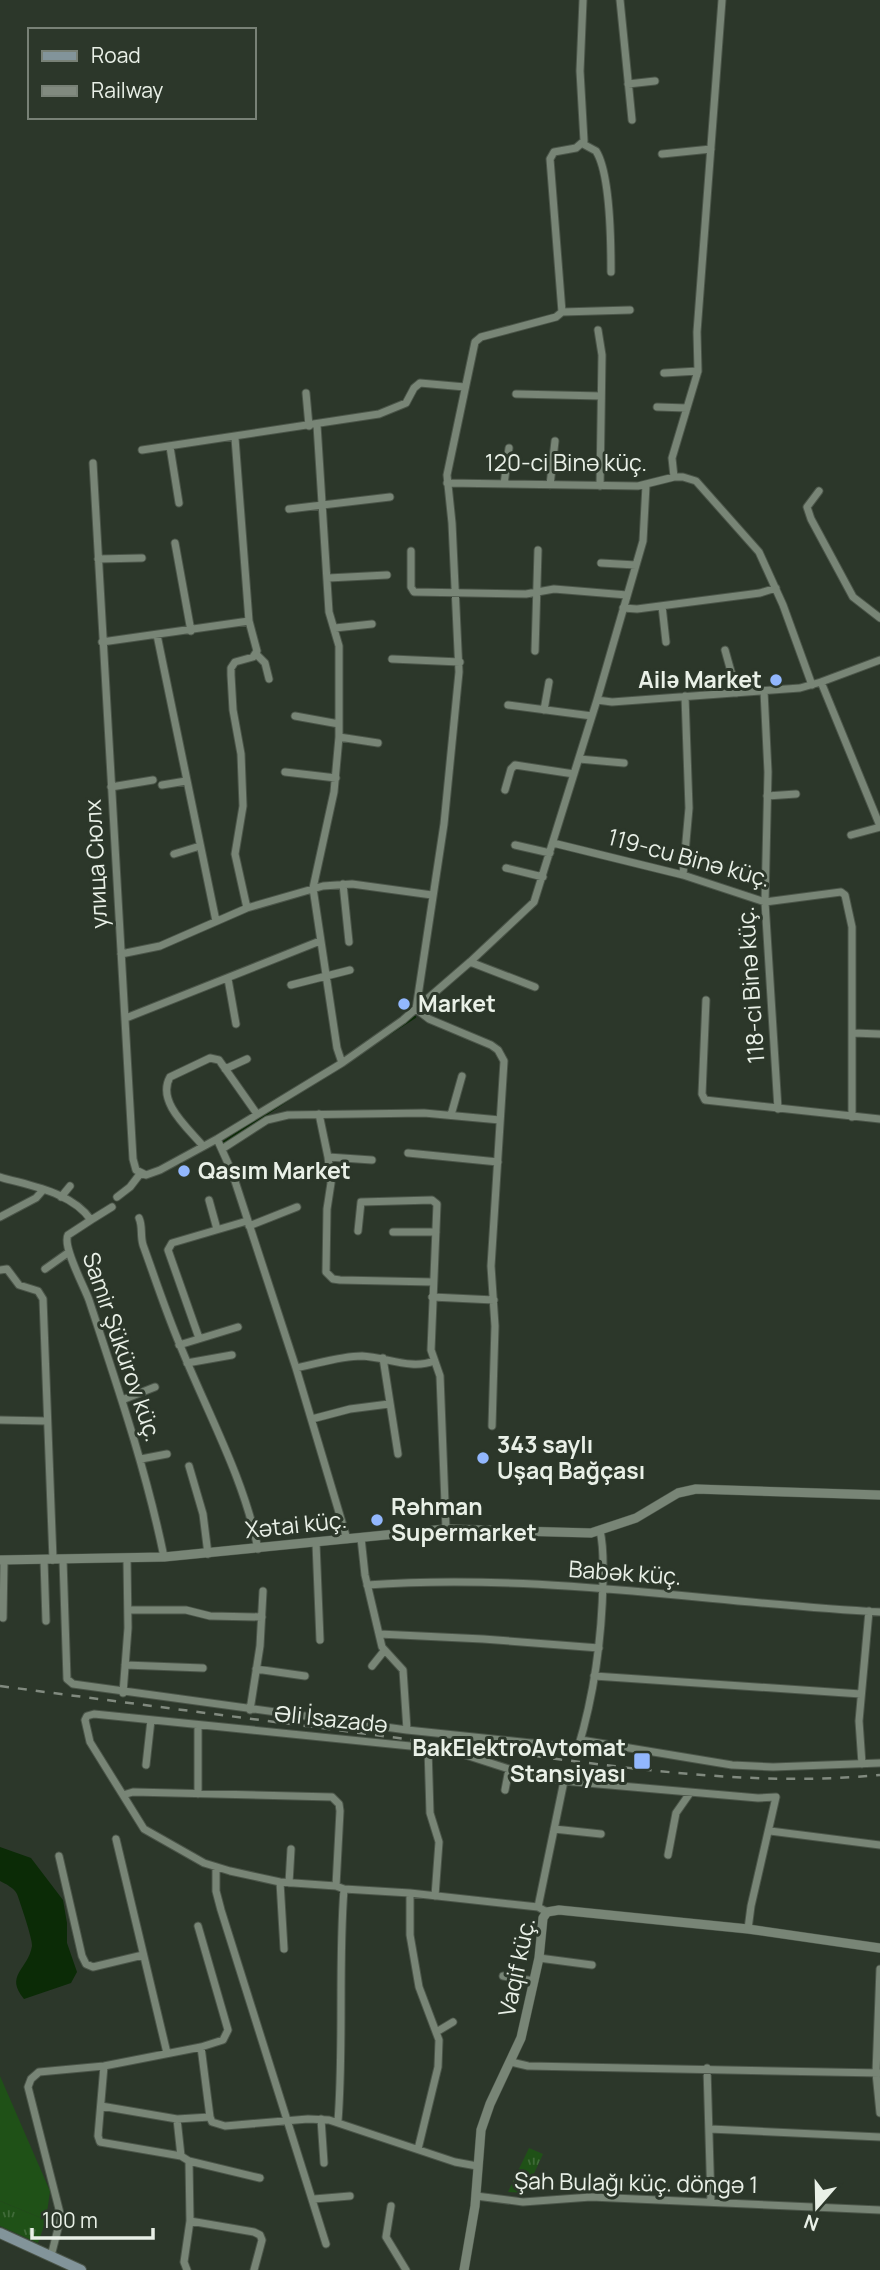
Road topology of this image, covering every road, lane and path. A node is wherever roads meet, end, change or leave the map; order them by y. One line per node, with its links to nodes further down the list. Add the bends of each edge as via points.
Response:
1 (583, 0): 7 (street)
2 (620, 0): 5 (street)
3 (723, 0): 8 (street)
4 (655, 81): 5 (street)
5 (628, 84): 6 (street)
6 (632, 120)
7 (583, 144): 10 (street, via 596,151 603,169); 12 (street, via 554,152 550,159)
8 (711, 149): 9 (street); 14 (street, via 696,332)
9 (662, 154)
10 (611, 272)
11 (630, 310): 12 (street)
12 (562, 312): 16 (street, via 478,339)
13 (598, 330): 19 (street)
14 (698, 371): 15 (street); 21 (street)
15 (664, 373)
16 (465, 387): 22 (street, via 420,383 405,403 385,412); 30 (street)
17 (306, 393): 22 (street)
18 (516, 394): 19 (street)
19 (601, 396): 34 (street)
20 (657, 407): 21 (street)
21 (687, 408): 29 (street, via 672,458)
22 (313, 426): 23 (street); 38 (street)
23 (235, 438): 25 (street); 56 (street)
24 (555, 441): 32 (street)
25 (170, 447): 27 (street); 37 (street)
26 (509, 448): 31 (street)
27 (142, 450)
28 (93, 463): 44 (street, улица Сюлх)
29 (674, 477): 33 (street, 120-ci Binə küç.); 49 (street, 120-ci Binə küç., via 690,478 702,486 752,542)
30 (447, 483): 31 (street, 120-ci Binə küç.); 51 (street)
31 (504, 484): 32 (street, 120-ci Binə küç.)
32 (550, 485): 34 (street, 120-ci Binə küç.)
33 (646, 485): 34 (street, 120-ci Binə küç.); 46 (street, via 645,532)
34 (600, 486)
35 (819, 491): 55 (street, via 807,508 811,519 853,597)
36 (390, 497): 38 (street)
37 (178, 503)
38 (323, 505): 39 (street); 48 (street)
39 (289, 509)
40 (176, 543): 59 (street)
41 (538, 550): 50 (street)
42 (411, 551): 51 (street, via 414,592)
43 (142, 558): 44 (street)
44 (97, 559): 61 (street, улица Сюлх)
45 (601, 563): 46 (street)
46 (636, 565): 52 (street)
47 (387, 575): 48 (street)
48 (328, 578): 58 (street, via 329,612)
49 (776, 588): 53 (street); 72 (street, 120-ci Binə küç.)
50 (537, 592): 51 (street); 52 (street, via 554,589); 64 (street)
51 (455, 593): 68 (street)
52 (627, 595): 54 (street)
53 (662, 606): 54 (street); 62 (street)
54 (623, 608): 76 (street)
55 (880, 618)
56 (249, 621): 59 (street); 65 (street)
57 (372, 624): 58 (street)
58 (335, 628): 81 (street, via 340,654)
59 (191, 631): 60 (street)
60 (157, 635): 61 (street); 90 (street)
61 (102, 642): 92 (street, улица Сюлх)
62 (666, 642)
63 (725, 650): 74 (street)
64 (535, 651)
65 (256, 654): 69 (street, via 265,663); 110 (street, via 231,668 243,806 236,854)
66 (392, 659): 68 (street)
67 (880, 660): 71 (street)
68 (460, 662): 108 (street)
69 (269, 679)
70 (549, 682): 78 (street)
71 (821, 682): 72 (street); 96 (street)
72 (812, 685): 73 (street)
73 (764, 691): 74 (street); 95 (street, 118-ci Binə küç.)
74 (737, 693): 75 (street)
75 (685, 696): 76 (street); 104 (street, via 689,808)
76 (597, 700): 80 (street)
77 (508, 705): 78 (street)
78 (544, 710): 80 (street)
79 (295, 716): 81 (street)
80 (592, 716): 84 (street)
81 (339, 724): 82 (street)
82 (340, 737): 83 (street); 88 (street)
83 (378, 743)
84 (579, 759): 85 (street); 87 (street)
85 (624, 763)
86 (285, 772): 88 (street)
87 (574, 774): 93 (street, via 515,765); 98 (street)
88 (336, 778): 107 (street)
89 (153, 780): 92 (street)
90 (186, 781): 91 (street); 100 (street)
91 (162, 785)
92 (111, 787): 114 (street, улица Сюлх)
93 (505, 790)
94 (796, 794): 95 (street)
95 (767, 796): 109 (street, 118-ci Binə küç.)
96 (880, 826): 97 (street)
97 (851, 835)
98 (553, 843): 101 (street); 104 (street, 119-cu Binə küç.)
99 (515, 845): 101 (street)
100 (200, 846): 102 (street); 111 (street)
101 (550, 853): 105 (street)
102 (174, 854)
103 (506, 868): 105 (street)
104 (683, 875): 109 (street, 119-cu Binə küç.)
105 (543, 877): 115 (street, via 534,902)
106 (342, 884): 107 (street); 108 (street); 113 (street)
107 (313, 888): 110 (street); 112 (street)
108 (432, 895): 122 (street)
109 (765, 902): 125 (street, 119-cu Binə küç., via 845,895 852,927); 131 (street, 118-ci Binə küç.)
110 (247, 908): 111 (street)
111 (216, 921): 114 (street, via 160,946)
112 (320, 941): 117 (street); 118 (street)
113 (349, 942)
114 (121, 954): 123 (street, улица Сюлх)
115 (470, 962): 120 (street); 122 (street)
116 (350, 970): 117 (street)
117 (325, 975): 119 (street); 128 (street)
118 (228, 979): 123 (street); 124 (street)
119 (291, 985)
120 (535, 986)
121 (706, 1000): 131 (street, via 703,1098)
122 (415, 1009): 128 (street); 137 (street, via 502,1054)
123 (126, 1018): 145 (street, улица Сюлх, via 133,1159)
124 (236, 1024)
125 (853, 1033): 126 (street); 135 (street, 119-cu Binə küç.)
126 (880, 1034)
127 (247, 1059): 129 (street)
128 (342, 1063): 132 (street)
129 (225, 1069): 132 (street); 139 (street, via 219,1060 210,1058 167,1080 171,1107)
130 (462, 1076): 134 (street)
131 (778, 1109): 135 (street)
132 (257, 1114): 138 (street)
133 (319, 1114): 134 (street); 140 (street, via 275,1117); 142 (street)
134 (452, 1115): 137 (street)
135 (852, 1117): 136 (street)
136 (880, 1119)
137 (500, 1120): 144 (street)
138 (216, 1139): 139 (street); 140 (street)
139 (203, 1146): 145 (street, via 151,1174)
140 (222, 1149): 157 (street)
141 (408, 1153): 144 (street)
142 (328, 1157): 143 (street); 165 (street, via 329,1276)
143 (372, 1160)
144 (498, 1163): 167 (street, via 491,1266)
145 (140, 1174): 150 (street)
146 (0, 1177): 148 (street, Samir Şükürov küç.)
147 (70, 1186): 149 (street)
148 (43, 1190): 149 (street, Samir Şükürov küç.); 154 (street)
149 (61, 1197): 156 (street, Samir Şükürov küç., via 80,1207)
150 (117, 1197)
151 (209, 1200): 158 (street)
152 (112, 1207): 156 (street)
153 (297, 1207): 157 (street)
154 (0, 1217)
155 (139, 1218): 170 (street, via 141,1239)
156 (91, 1220): 162 (street, Samir Şükürov küç., via 68,1235)
157 (248, 1223): 158 (street); 175 (street)
158 (217, 1229): 169 (street, via 172,1243 168,1250)
159 (358, 1231): 161 (street, via 361,1202 432,1200 437,1205)
160 (393, 1231): 161 (street)
161 (436, 1232): 165 (street)
162 (69, 1252): 163 (street); 177 (street, Samir Şükürov küç.)
163 (44, 1269)
164 (0, 1270): 181 (street, via 6,1269 19,1285 42,1294)
165 (433, 1282): 166 (street)
166 (432, 1297): 167 (street); 173 (street)
167 (494, 1300): 182 (street)
168 (238, 1327): 169 (street)
169 (199, 1338): 170 (street)
170 (180, 1345): 174 (street)
171 (232, 1355): 174 (street)
172 (383, 1358): 173 (street, via 414,1365); 175 (street, via 352,1356); 178 (street)
173 (434, 1361): 188 (street, via 440,1376)
174 (187, 1363): 193 (street, via 224,1449)
175 (296, 1368): 179 (street)
176 (155, 1387): 177 (street)
177 (122, 1400): 185 (street, Samir Şükürov küç.)
178 (389, 1404): 179 (street); 184 (street)
179 (312, 1419): 191 (street)
180 (0, 1420): 181 (street)
181 (46, 1421): 198 (street)
182 (492, 1426)
183 (167, 1454): 185 (street)
184 (398, 1454)
185 (141, 1459): 195 (street, Samir Şükürov küç.)
186 (189, 1466): 194 (street, via 203,1514)
187 (880, 1495): 189 (street, Xətai küç., via 687,1490 636,1518)
188 (446, 1529): 189 (street, Xətai küç.); 190 (street, Xətai küç.)
189 (600, 1531): 200 (street)
190 (361, 1538): 191 (street, Xətai küç.); 199 (street)
191 (347, 1539): 192 (street, Xətai küç.)
192 (316, 1543): 193 (street, Xətai küç.); 209 (street)
193 (258, 1549): 194 (street, Xətai küç.)
194 (208, 1554): 195 (street, Xətai küç.)
195 (164, 1557): 196 (street, Xətai küç.)
196 (127, 1559): 198 (street, Xətai küç.); 202 (street)
197 (2, 1560): 198 (street, Xətai küç.); 206 (street)
198 (53, 1560): 207 (street); 218 (street, via 67,1679 80,1686)
199 (367, 1585): 200 (street, Babək küç., via 457,1582); 208 (street)
200 (603, 1590): 203 (street, Babək küç.); 210 (street)
201 (263, 1591): 205 (street)
202 (128, 1610): 205 (street); 212 (street)
203 (869, 1611): 204 (street, Babək küç.); 219 (street)
204 (880, 1612)
205 (262, 1617): 215 (street)
206 (3, 1618)
207 (46, 1621)
208 (379, 1634): 210 (street); 211 (street)
209 (320, 1640)
210 (599, 1648): 217 (street)
211 (384, 1651): 213 (street); 223 (street, via 403,1670)
212 (125, 1665): 214 (street); 218 (street)
213 (372, 1666)
214 (203, 1668)
215 (256, 1669): 216 (street); 220 (street)
216 (305, 1676)
217 (594, 1676): 219 (street); 224 (street)
218 (123, 1693): 220 (street)
219 (862, 1694): 227 (street)
220 (250, 1710): 223 (street)
221 (151, 1720): 222 (street, Əli İsazadə); 228 (street); 234 (street, Əli İsazadə, via 93,1714 85,1720 90,1742)
222 (198, 1725): 225 (street, Əli İsazadə); 233 (street)
223 (407, 1730): 224 (street, via 578,1748)
224 (581, 1740): 227 (street, via 732,1765)
225 (428, 1748): 229 (street, Əli İsazadə, via 465,1753); 248 (street, via 430,1813 439,1842)
226 (880, 1763): 227 (street)
227 (862, 1764)
228 (146, 1765)
229 (509, 1769): 230 (street, Əli İsazadə); 231 (street)
230 (564, 1781): 232 (street, Əli İsazadə); 235 (street)
231 (505, 1790)
232 (690, 1793): 236 (street, Əli İsazadə, via 776,1797); 241 (street, via 676,1813)
233 (198, 1794): 234 (street, via 133,1792); 246 (street, via 336,1800)
234 (123, 1796): 243 (street, via 148,1833)
235 (554, 1829): 237 (street); 249 (street)
236 (770, 1831): 239 (street); 251 (street)
237 (601, 1834)
238 (116, 1839): 254 (street)
239 (880, 1845)
240 (291, 1849): 245 (street)
241 (668, 1855)
242 (59, 1856): 254 (street, via 86,1964 93,1967)
243 (216, 1867): 244 (street); 273 (street, via 221,1910)
244 (280, 1882): 245 (street); 253 (street)
245 (289, 1883): 246 (street)
246 (340, 1887): 247 (street); 274 (street)
247 (410, 1893): 248 (street); 261 (street, via 410,1935 419,1987)
248 (435, 1896): 249 (street)
249 (543, 1910): 251 (street, Vaqif küç.); 255 (street, Vaqif küç.)
250 (198, 1926): 262 (street, via 228,2030 223,2040)
251 (748, 1929): 252 (street, Vaqif küç.)
252 (880, 1948)
253 (284, 1949)
254 (143, 1955): 263 (street)
255 (539, 1958): 256 (street); 259 (street, Vaqif küç.)
256 (592, 1965)
257 (880, 1969): 267 (street)
258 (503, 1976): 259 (street)
259 (534, 1981): 264 (street, Vaqif küç.)
260 (453, 2022): 261 (street)
261 (438, 2031): 277 (street, via 438,2067)
262 (201, 2047): 263 (street); 270 (street)
263 (167, 2053): 265 (street)
264 (511, 2062): 266 (street); 281 (street, Vaqif küç., via 483,2123)
265 (104, 2066): 268 (street); 292 (street, via 39,2072 27,2087 61,2217)
266 (707, 2068): 267 (street); 275 (street)
267 (878, 2073): 269 (street)
268 (101, 2105): 271 (street); 278 (street, via 100,2142)
269 (880, 2113)
270 (210, 2117): 271 (street); 273 (street, via 218,2125 233,2127)
271 (177, 2119): 278 (street)
272 (321, 2119): 273 (street); 274 (street); 280 (street)
273 (289, 2120): 285 (street)
274 (338, 2122): 277 (street)
275 (710, 2129): 276 (street); 286 (street)
276 (880, 2137)
277 (418, 2149): 281 (street)
278 (181, 2156): 279 (street)
279 (189, 2161): 282 (street); 289 (street)
280 (324, 2163)
281 (477, 2166): 284 (street, Vaqif küç.)
282 (260, 2178)
283 (349, 2196): 285 (street)
284 (476, 2196): 286 (street, Şah Bulağı küç. döngə 1, via 515,2202 591,2197); 297 (street, Vaqif küç.)
285 (314, 2199): 291 (street)
286 (710, 2202): 288 (street, Şah Bulağı küç. döngə 1)
287 (391, 2206): 296 (street, via 386,2237)
288 (880, 2210)
289 (190, 2221): 294 (street); 295 (street, via 260,2235)
290 (0, 2233): 292 (main road)
291 (326, 2244)
292 (51, 2256): 293 (main road)
293 (81, 2270)
294 (187, 2270)
295 (254, 2270)
296 (406, 2270)
297 (464, 2270)

